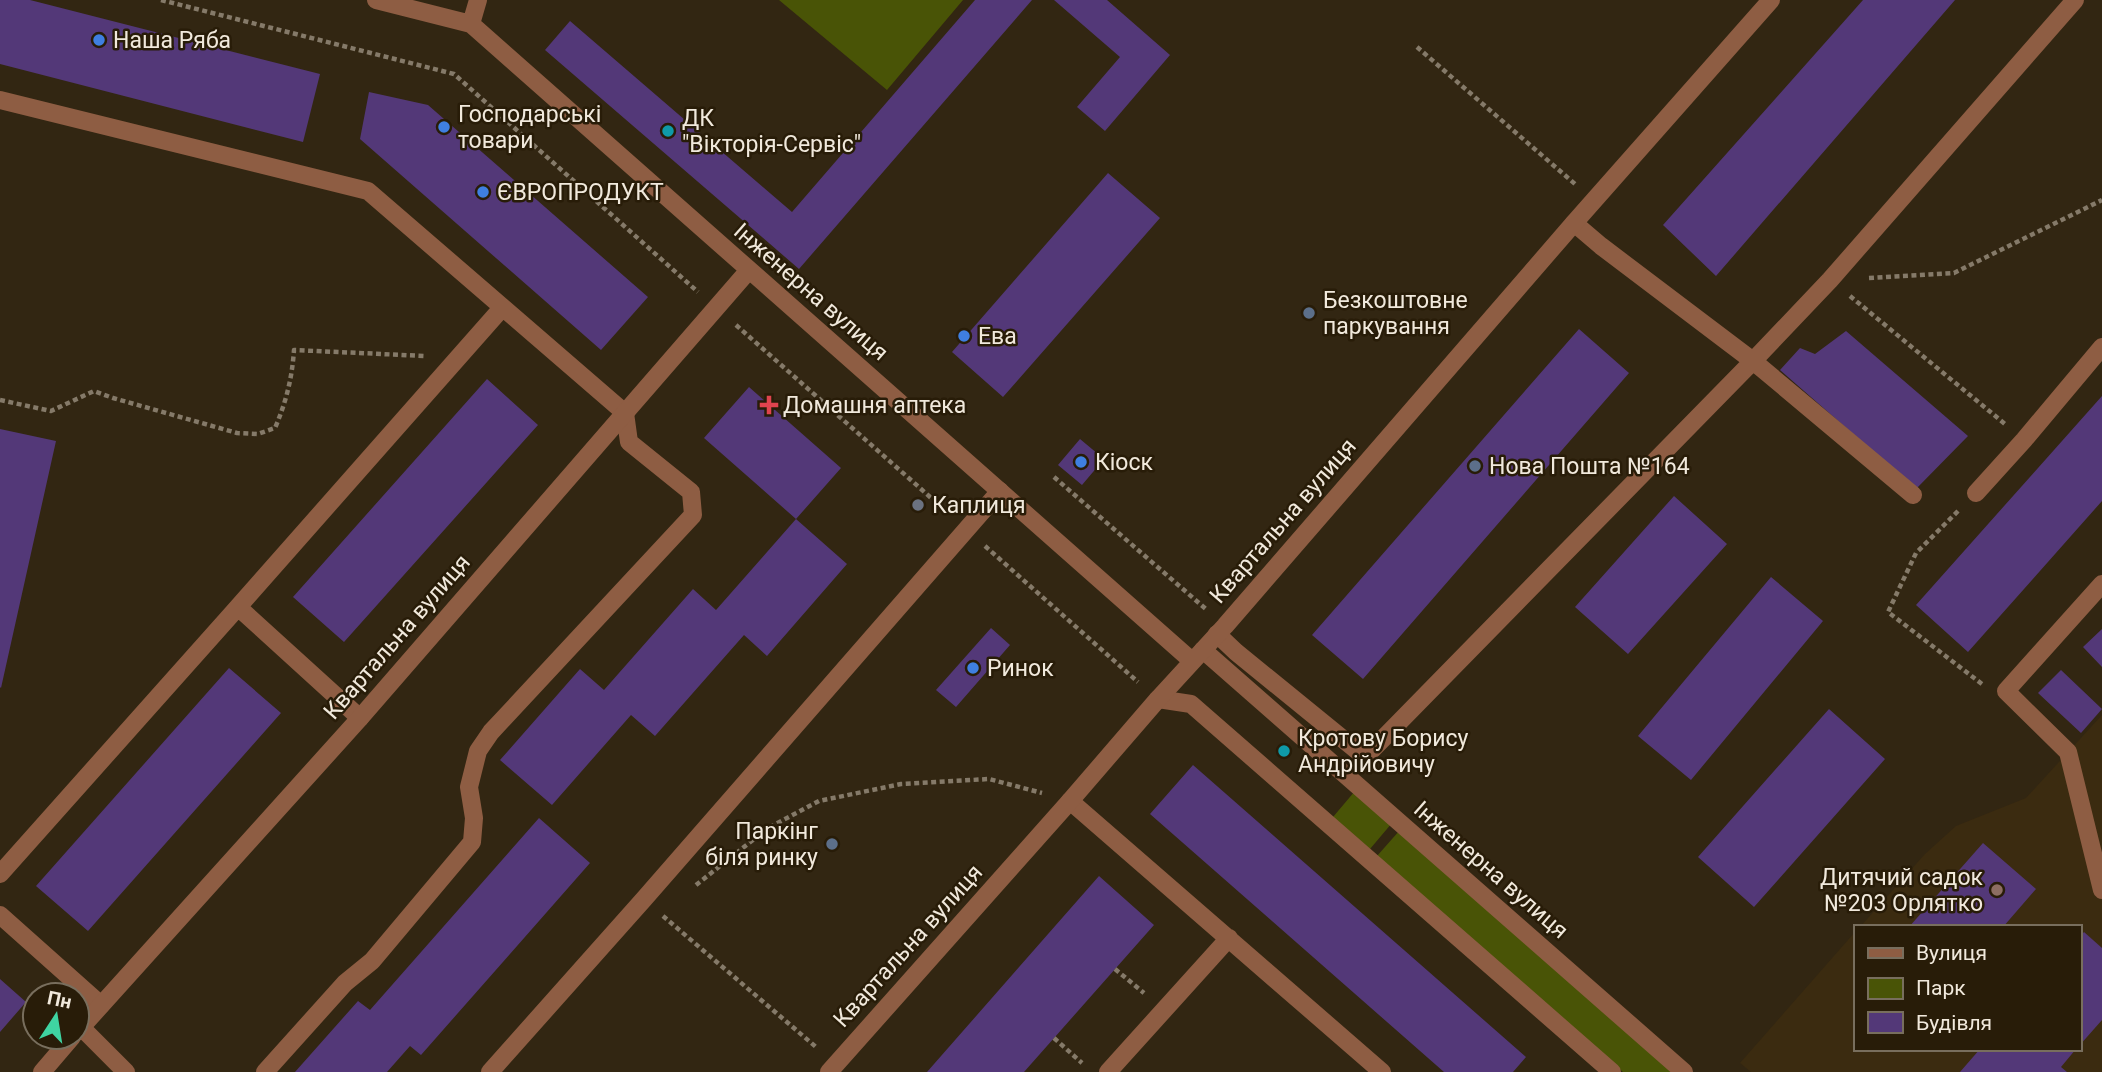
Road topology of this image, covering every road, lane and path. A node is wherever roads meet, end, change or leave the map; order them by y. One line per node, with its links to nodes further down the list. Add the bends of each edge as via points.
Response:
1 (161, 0): 15 (path, via 454,74)
2 (376, 0): 6 (street, Інженерна вулиця)
3 (478, 0): 6 (street)
4 (1771, 0): 9 (street, Квартальна вулиця)
5 (2076, 0): 13 (street)
6 (471, 24): 12 (street, Інженерна вулиця)
7 (1417, 47): 9 (path)
8 (0, 100): 14 (street, via 368,191)
9 (1594, 201): 11 (street, Квартальна вулиця)
10 (2102, 201): 13 (path, via 1954,273)
11 (1574, 223): 18 (street); 29 (street, Квартальна вулиця)
12 (749, 270): 15 (street, Квартальна вулиця); 23 (street, Інженерна вулиця)
13 (1830, 280): 18 (street); 21 (path)
14 (502, 308): 17 (street); 20 (street)
15 (716, 308): 20 (street, Квартальна вулиця); 26 (path)
16 (2102, 347): 21 (street)
17 (458, 358): 19 (path, via 294,351 286,404 275,428 258,434 237,433 94,391 51,411); 28 (street)
18 (1753, 361): 25 (street); 29 (street, via 1365,757 1236,652)
19 (0, 400)
20 (625, 413): 33 (street, Квартальна вулиця); 52 (street, via 629,442 691,492 693,515 491,732 478,751 469,787 472,842 372,961)
21 (2024, 440): 24 (street)
22 (1054, 477): 29 (path)
23 (1000, 491): 26 (street); 30 (street, Інженерна вулиця)
24 (1976, 493): 31 (path, via 1916,553 1888,612 1980,683)
25 (1913, 495)
26 (966, 529): 32 (path); 38 (street)
27 (2102, 584): 31 (street)
28 (238, 607): 33 (street); 35 (street)
29 (1221, 630): 30 (street, Квартальна вулиця)
30 (1198, 656): 32 (street, Квартальна вулиця); 57 (street, Інженерна вулиця)
31 (2006, 691): 37 (street, via 2068,752)
32 (1158, 699): 34 (street, Квартальна вулиця); 56 (street, via 1191,704)
33 (360, 718): 42 (street, Квартальна вулиця)
34 (1070, 801): 36 (path, via 989,779 901,783 819,801 768,828); 40 (street); 49 (street, Квартальна вулиця)
35 (0, 874)
36 (692, 888)
37 (2102, 890)
38 (644, 899): 49 (path); 53 (street)
39 (0, 915): 42 (street)
40 (1229, 939): 43 (street); 55 (street)
41 (1115, 969): 43 (path)
42 (101, 1004): 44 (street, Квартальна вулиця)
43 (1163, 1010): 54 (street)
44 (91, 1016)
45 (1054, 1038): 48 (path)
46 (91, 1043): 51 (street)
47 (60, 1051): 50 (street, Квартальна вулиця)
48 (1083, 1063)
49 (833, 1068)
50 (42, 1072)
51 (126, 1072)
52 (265, 1072)
53 (490, 1072)
54 (1108, 1072)
55 (1382, 1072)
56 (1612, 1072)
57 (1684, 1072)

